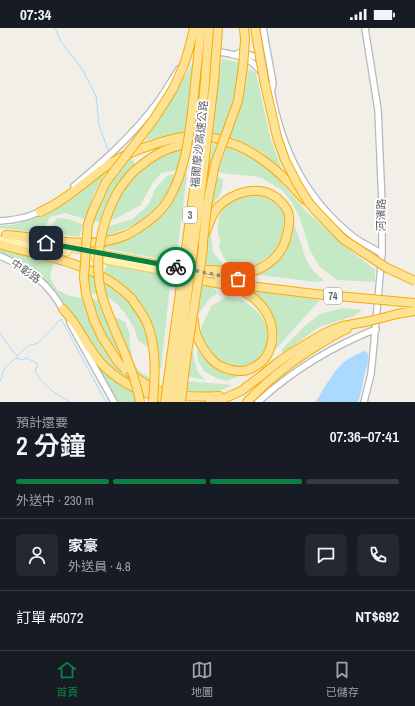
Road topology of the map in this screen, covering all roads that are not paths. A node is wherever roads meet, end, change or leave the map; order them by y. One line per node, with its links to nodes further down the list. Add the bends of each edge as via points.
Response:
1 (194, 28): 31 (highway, bridge, via 184,65 173,89 154,120 106,182 93,210 88,224 84,278 86,294 102,337 118,362 136,378 169,394 206,397)
2 (201, 28): 16 (highway, bridge, via 184,161 176,186 155,216 125,236 109,241 93,243 23,236)
3 (209, 28): 35 (highway, 福爾摩沙高速公路 / 3, bridge, via 195,182)
4 (218, 28): 36 (highway, 福爾摩沙高速公路 / 3, bridge, via 202,183)
5 (244, 28): 18 (highway, bridge, via 243,67 238,101 215,164)
6 (255, 28): 13 (highway, bridge, via 277,137 285,160)
7 (263, 28): 10 (street)
8 (365, 28): 19 (street, 河濱路, via 378,110)
9 (235, 55): 10 (street, via 241,52); 11 (street, via 255,65 265,76); 14 (street, via 210,51 189,60 179,69 153,108 123,142 73,188)
10 (269, 63): 11 (street, via 273,83)
11 (270, 90): 19 (street, via 283,138 303,181 327,212 357,239)
12 (229, 142): 13 (highway, via 260,158 276,170); 14 (highway, via 200,136 189,137 136,151 112,163 59,202); 33 (highway, bridge, via 205,141 188,144 173,147 156,155 132,173 116,194 108,211 99,253 100,285 103,300 134,377)
13 (309, 203): 22 (highway, bridge, via 343,239 387,268)
14 (40, 212): 15 (street, via 23,218)
15 (0, 221)
16 (2, 237): 21 (main road)
17 (0, 244): 34 (highway, bridge, via 89,270 106,278 132,299 147,323 153,345)
18 (203, 248): 21 (highway, bridge, via 213,213 237,194 259,190 268,193 281,201 288,212 290,219 282,248 277,256 260,268 251,272); 25 (highway, bridge)
19 (382, 254): 30 (street, 河濱路)
20 (0, 256): 27 (street, 中彰路, via 24,267 38,278)
21 (177, 270): 23 (highway, 74); 25 (highway, bridge, via 189,278 236,288 257,300 268,315 271,325 271,346 262,362 242,372 224,368 210,358 195,333)
22 (415, 281)
23 (250, 283): 24 (highway, 74); 26 (highway, 74, bridge, via 315,294)
24 (415, 298)
25 (196, 300): 37 (highway, bridge)
26 (415, 303)
27 (63, 309): 32 (street, 中彰路); 37 (highway, via 105,368 142,391)
28 (415, 311): 29 (highway, bridge)
29 (370, 321): 31 (highway, via 343,326 324,334 291,353); 39 (highway, via 319,344 272,377)
30 (376, 329): 40 (street, via 340,344 317,358 280,382); 41 (street, 河濱路, via 371,374)
31 (232, 395): 38 (highway)
32 (114, 402)
33 (140, 402)
34 (153, 402)
35 (165, 402)
36 (173, 402)
37 (180, 402)
38 (210, 402)
39 (246, 402)
40 (258, 402)
41 (364, 402)

